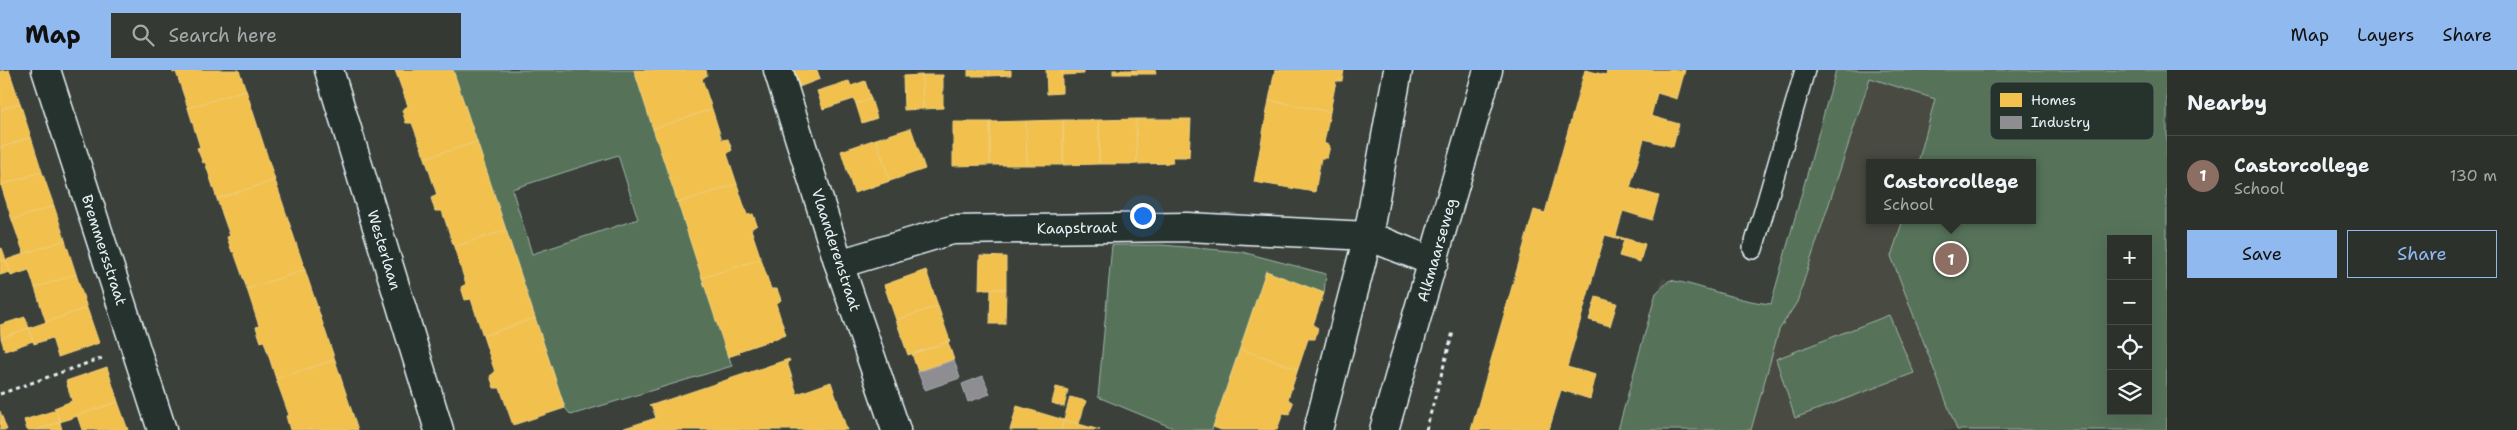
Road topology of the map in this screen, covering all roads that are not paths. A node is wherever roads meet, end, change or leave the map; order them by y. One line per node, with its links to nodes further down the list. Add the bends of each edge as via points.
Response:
1 (46, 70): 11 (street, Bremmersstraat)
2 (329, 70): 12 (street, Westerlaan)
3 (778, 70): 10 (street, Vlaanderenstraat)
4 (1398, 70): 7 (street)
5 (1488, 70): 9 (street, Alkmaarseweg)
6 (1805, 70): 8 (lane)
7 (1368, 236): 9 (street, Kaapstraat); 10 (street, Kaapstraat, via 1187,227 952,230); 14 (street)
8 (1753, 248)
9 (1434, 262): 15 (street, Alkmaarseweg)
10 (839, 264): 13 (street, Vlaanderenstraat)
11 (162, 430)
12 (438, 430)
13 (896, 430)
14 (1318, 430)
15 (1384, 430)

